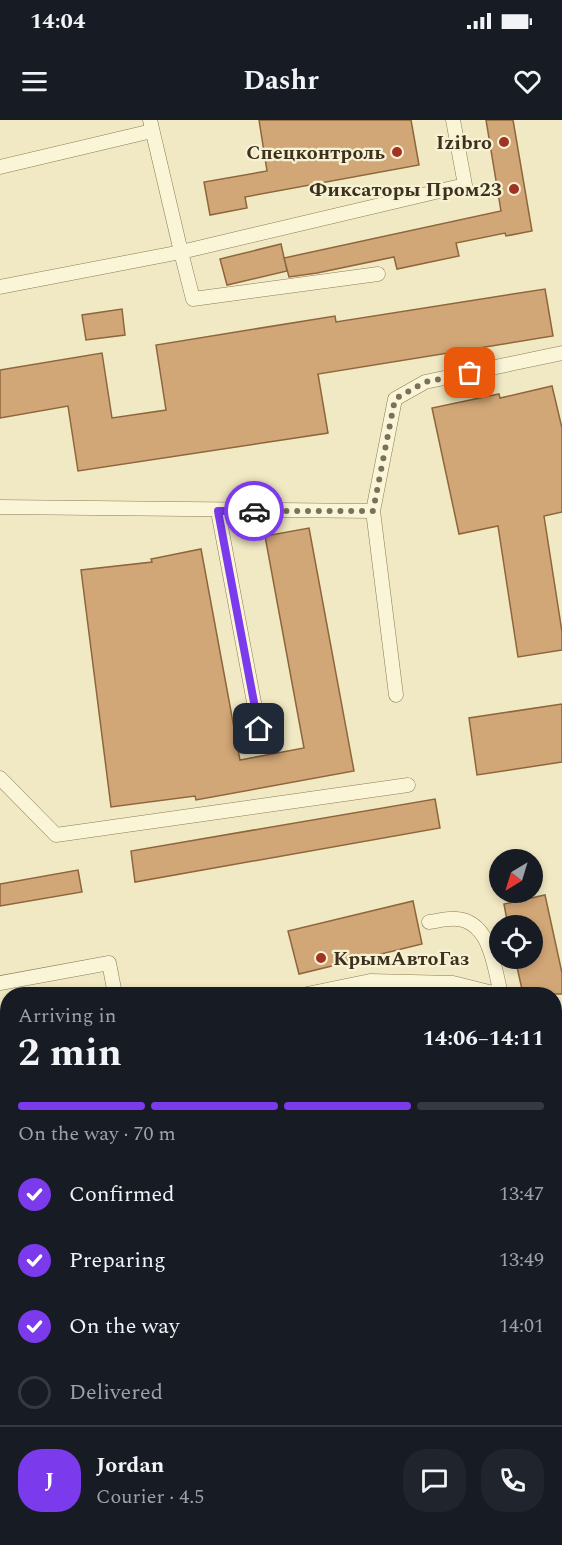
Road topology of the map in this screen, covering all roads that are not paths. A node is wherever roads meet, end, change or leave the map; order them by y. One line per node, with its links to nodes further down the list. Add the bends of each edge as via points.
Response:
1 (453, 120): 4 (lane, via 465,185)
2 (151, 126): 3 (lane); 4 (lane)
3 (0, 167)
4 (181, 252): 5 (lane, via 193,298); 6 (lane)
5 (378, 273)
6 (0, 287)
7 (562, 353): 10 (lane, via 425,382 395,399)
8 (0, 507): 9 (lane)
9 (218, 511): 10 (lane); 12 (lane)
10 (373, 511): 11 (lane)
11 (396, 694)
12 (259, 729)
13 (0, 778): 14 (lane, via 56,836)
14 (408, 785)
15 (429, 922): 20 (lane, via 458,919 475,926 488,941)
16 (0, 983): 17 (lane, via 109,963)
17 (114, 987)
18 (341, 987): 19 (lane, via 370,981)
19 (470, 987)
20 (498, 987)

